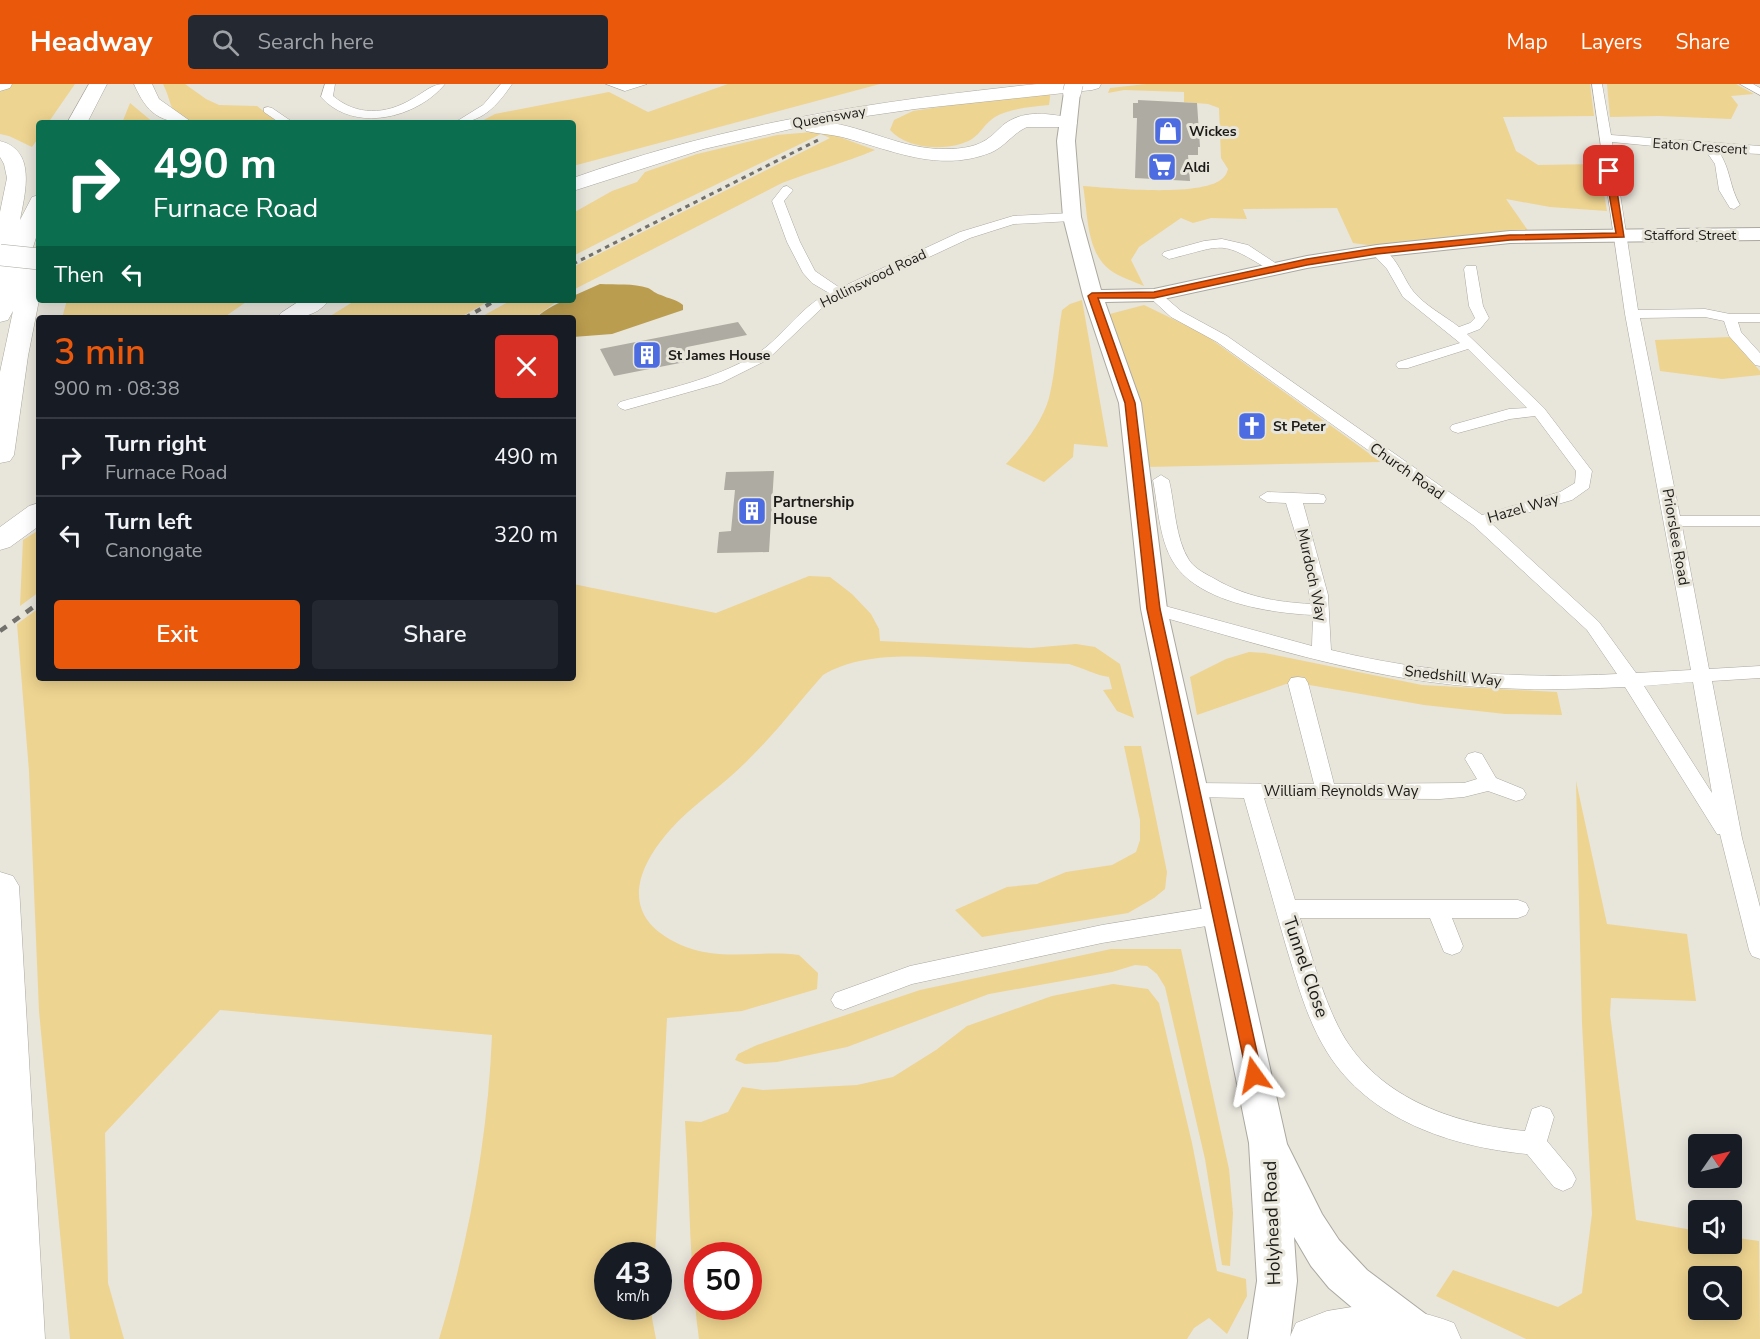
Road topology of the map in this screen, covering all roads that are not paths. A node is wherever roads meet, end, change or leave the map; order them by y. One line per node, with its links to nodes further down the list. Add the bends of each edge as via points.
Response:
1 (98, 84): 18 (highway)
2 (115, 84): 19 (highway)
3 (143, 84): 20 (highway, via 151,102)
4 (330, 84): 5 (street, via 327,97 338,108 360,115 383,114 409,106)
5 (440, 84)
6 (507, 84): 22 (street, via 495,101)
7 (611, 84): 8 (street, via 625,88)
8 (642, 84)
9 (1034, 84): 23 (highway, Queensway, via 869,102)
10 (1092, 84): 14 (highway, Queensway)
11 (1597, 84): 24 (street, Priorslee Road)
12 (1745, 84): 15 (street)
13 (880, 90): 23 (highway)
14 (1009, 92): 16 (highway, via 910,110 889,118 884,127 897,141 945,149 974,142 1000,118); 28 (highway, Queensway, via 872,109 741,134)
15 (1760, 92)
16 (1070, 101): 28 (highway, via 1012,126 984,149 949,155 908,153 844,131 810,127 764,132); 34 (main road, Holyhead Road)
17 (268, 110): 21 (street)
18 (78, 120)
19 (95, 120)
20 (178, 120)
21 (283, 120)
22 (468, 120)
23 (759, 123): 29 (highway, Queensway)
24 (1604, 138): 26 (street, Eaton Crescent); 36 (street, Priorslee Road)
25 (0, 147): 44 (highway, via 15,163 17,178)
26 (1710, 148): 27 (street, Eaton Crescent); 32 (street, via 1721,164 1725,190)
27 (1760, 150)
28 (670, 153): 30 (highway, Queensway)
29 (576, 175)
30 (576, 184)
31 (788, 190): 47 (street, via 778,201 782,218 812,277)
32 (1734, 205)
33 (36, 208): 53 (highway)
34 (1072, 217): 47 (street, Hollinswood Road, via 1013,220 975,232); 49 (main road, Holyhead Road)
35 (1760, 234): 36 (main road, Stafford Street)
36 (1621, 236): 38 (main road, Stafford Street, via 1510,237); 52 (street, Priorslee Road)
37 (1176, 250): 43 (street, via 1212,244 1238,245)
38 (1377, 251): 43 (main road, Stafford Street); 59 (street, Hazel Way, via 1393,267 1408,294)
39 (0, 255): 40 (highway, bridge)
40 (36, 260)
41 (0, 264): 42 (highway)
42 (36, 268)
43 (1276, 268): 48 (main road, Stafford Street)
44 (0, 269)
45 (36, 269): 63 (highway)
46 (1471, 269): 59 (street, via 1476,306 1482,318 1475,326)
47 (838, 293): 64 (street, Hollinswood Road, via 819,303 762,357 716,381)
48 (1154, 295): 49 (main road, Stafford Street); 75 (street, Church Road, via 1176,314 1222,339)
49 (1092, 296): 79 (main road, Holyhead Road, via 1130,403)
50 (312, 303): 55 (highway)
51 (334, 303): 56 (highway)
52 (1632, 314): 57 (street, via 1705,313); 76 (street, Priorslee Road)
53 (0, 315)
54 (36, 315): 63 (highway)
55 (294, 315)
56 (316, 315)
57 (1730, 318): 58 (street); 61 (street, via 1734,333)
58 (1760, 318)
59 (1456, 333): 60 (street, Hazel Way)
60 (1471, 344): 62 (street); 65 (street, Hazel Way)
61 (1760, 362)
62 (1403, 365)
63 (10, 380): 67 (highway)
64 (626, 405)
65 (1539, 411): 66 (street, via 1509,414); 75 (street, Hazel Way, via 1584,471 1583,486 1566,496)
66 (1458, 428)
67 (0, 455)
68 (1161, 480): 80 (street, via 1174,544 1193,575 1224,594 1252,604)
69 (36, 494): 74 (highway)
70 (1267, 497): 71 (street)
71 (1293, 498): 72 (street); 80 (street, Murdoch Way)
72 (1318, 499)
73 (36, 514): 78 (highway)
74 (0, 520)
75 (1479, 521): 84 (street, Church Road, via 1593,626)
76 (1673, 521): 77 (street); 83 (street, Priorslee Road)
77 (1757, 524)
78 (0, 541)
79 (1154, 609): 81 (street, Snedshill Way); 88 (main road, Holyhead Road)
80 (1321, 610): 81 (street, Murdoch Way)
81 (1320, 654): 84 (street, Snedshill Way, via 1468,680)
82 (1760, 672): 83 (street, Snedshill Way)
83 (1701, 675): 84 (street, Snedshill Way); 92 (street, Priorslee Road)
84 (1631, 681): 92 (street, Priorslee Road)
85 (1298, 683): 90 (street)
86 (1475, 759): 87 (street)
87 (1489, 783): 90 (street, William Reynolds Way, via 1440,792); 91 (street)
88 (1192, 790): 89 (street, William Reynolds Way); 97 (main road, Holyhead Road)
89 (1252, 791): 90 (street, William Reynolds Way); 94 (street, Tunnel Close)
90 (1326, 791)
91 (1516, 794)
92 (1731, 838): 99 (street, Priorslee Road)
93 (0, 886): 106 (highway)
94 (1286, 909): 95 (street, Tunnel Close); 103 (street, Tunnel Close, via 1319,1014 1342,1054 1367,1081 1401,1106 1437,1124 1485,1138)
95 (1438, 909): 96 (street, Tunnel Close); 98 (street)
96 (1518, 909)
97 (1219, 915): 100 (street, via 1102,934 910,975); 102 (main road, Holyhead Road)
98 (1452, 946)
99 (1760, 950)
100 (843, 1000)
101 (1541, 1117): 103 (street)
102 (1268, 1143): 105 (main road, Holyhead Road, via 1307,1224 1334,1265 1367,1295); 107 (main road, Holyhead Road, via 1277,1281)
103 (1534, 1143): 104 (street)
104 (1563, 1179)
105 (1428, 1336): 108 (main road, via 1384,1328 1351,1329)
106 (21, 1339)
107 (1269, 1339)
108 (1312, 1339)

